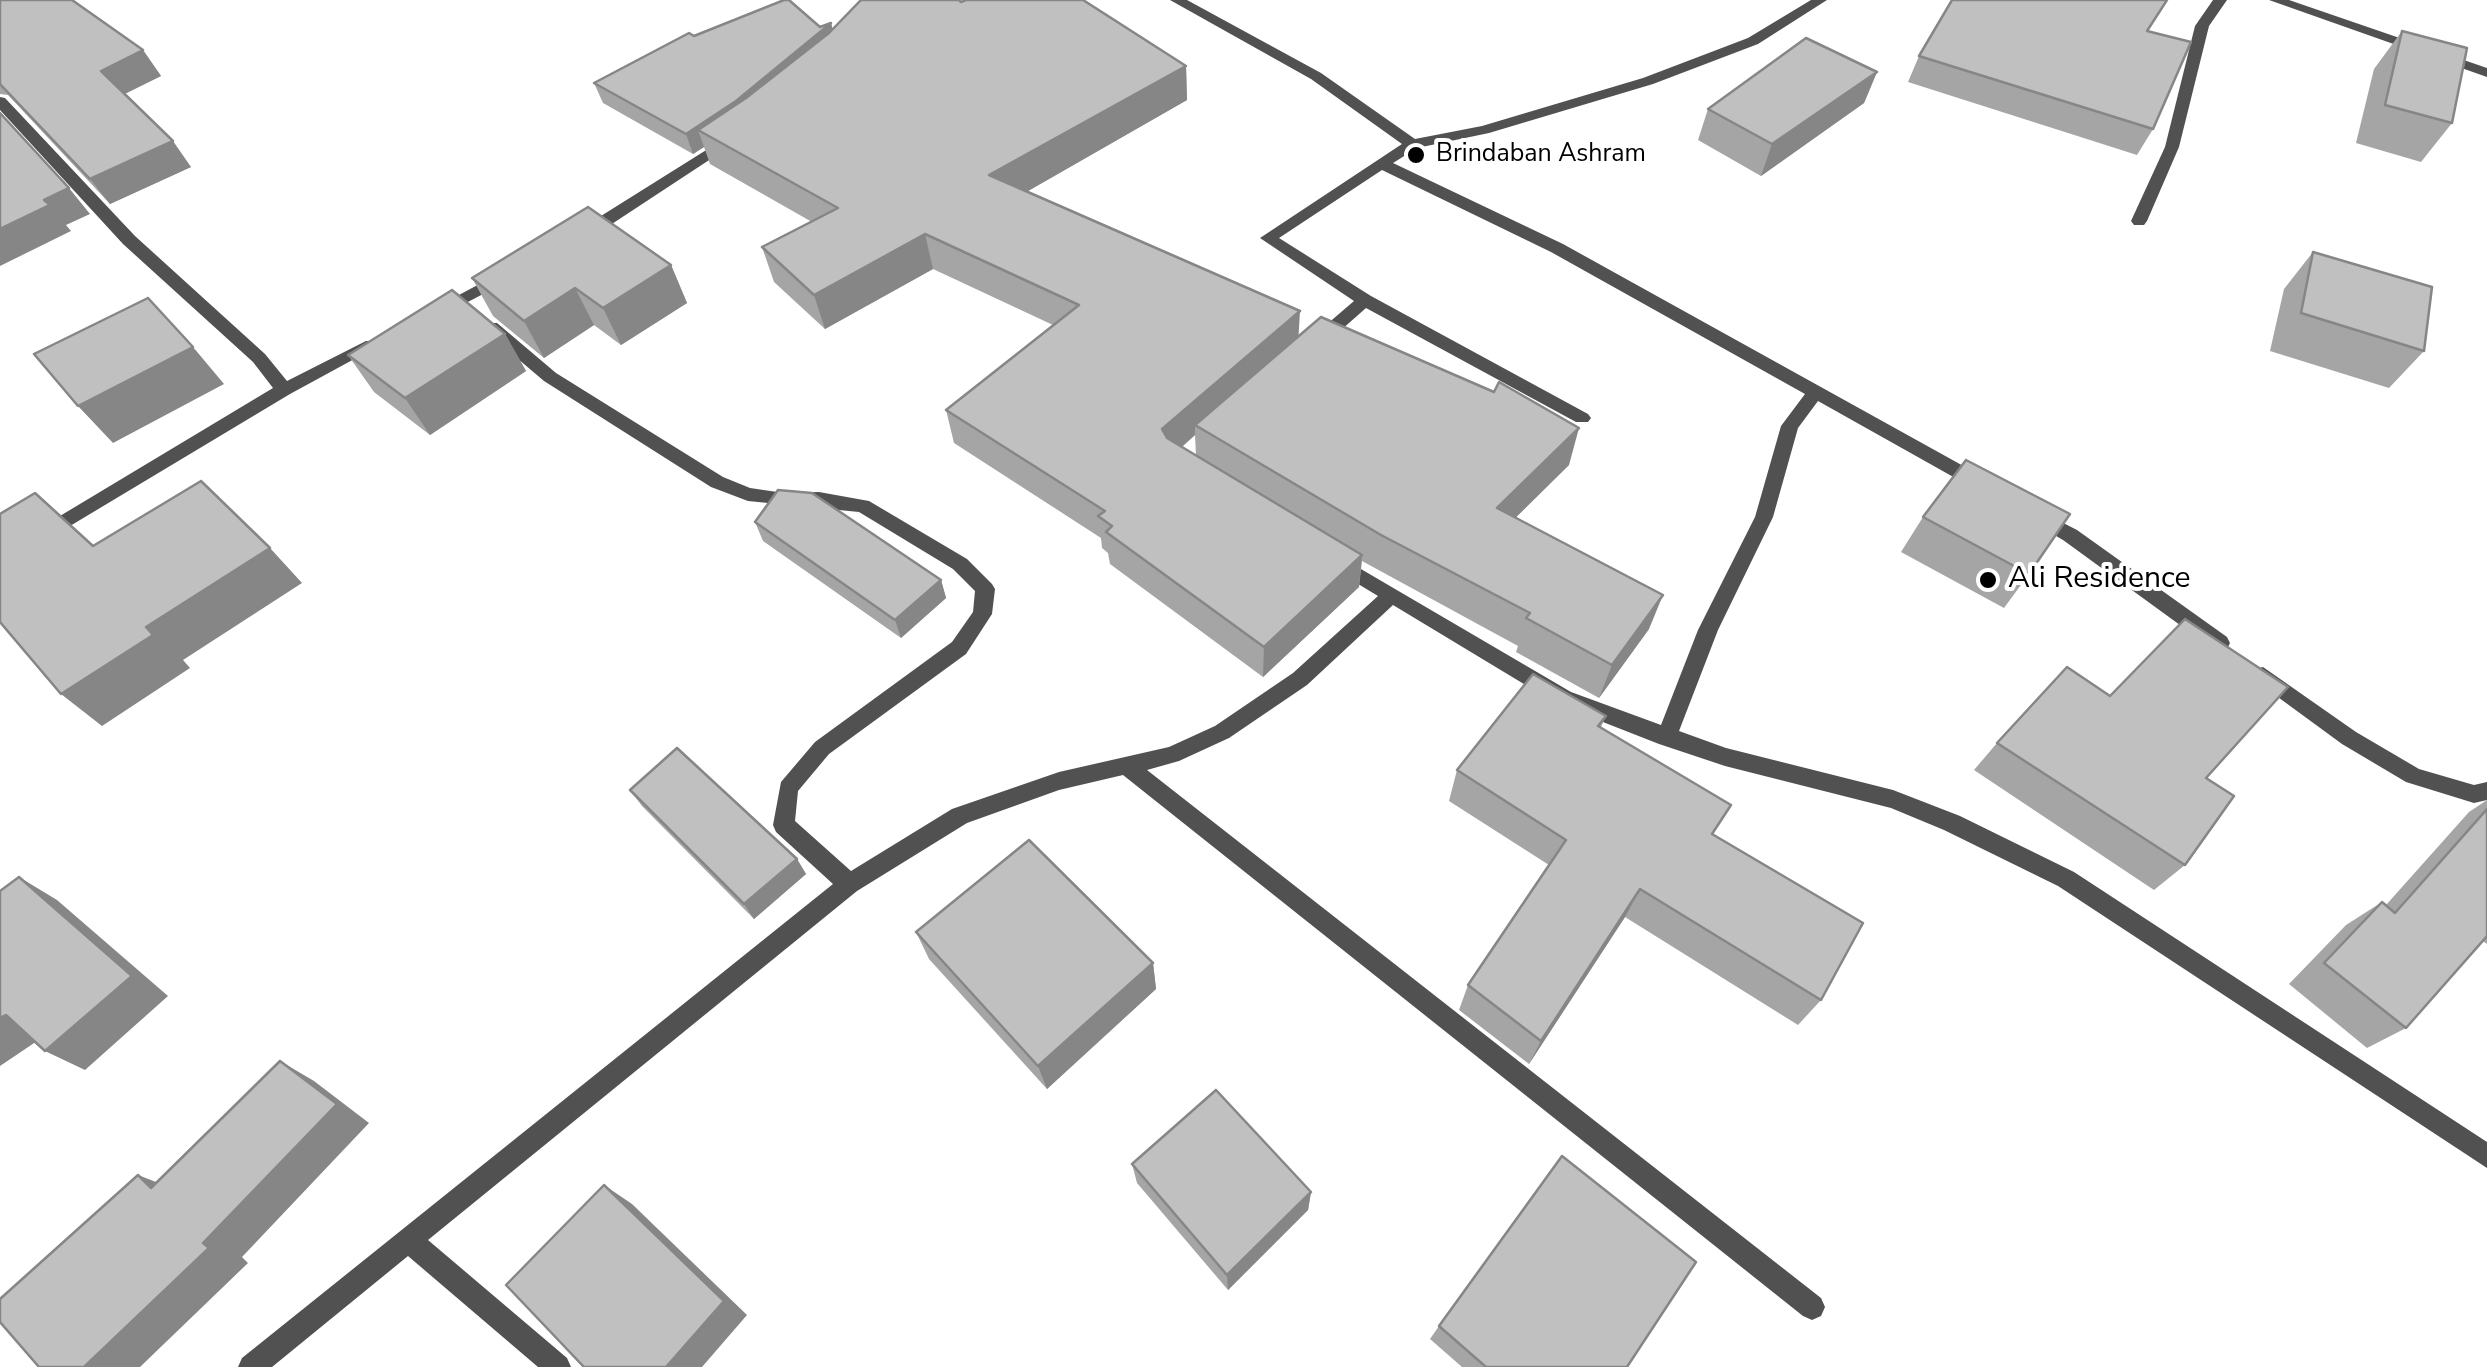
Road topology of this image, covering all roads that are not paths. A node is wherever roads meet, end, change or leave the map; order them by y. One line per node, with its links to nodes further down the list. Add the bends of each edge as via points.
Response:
1 (1177, 0): 8 (street, via 1316,76)
2 (1820, 0): 8 (street, via 1753,41 1648,81 1484,130)
3 (2220, 0): 10 (street, via 2202,26 2172,147)
4 (2276, 0): 5 (street)
5 (2487, 73)
6 (0, 100): 18 (street, via 130,240 260,358)
7 (750, 127): 11 (street)
8 (1412, 144): 9 (street)
9 (1382, 164): 14 (street, via 1268,238); 19 (street, via 1556,248)
10 (2139, 221)
11 (562, 246)
12 (510, 274): 13 (street)
13 (458, 300): 15 (street); 29 (street, via 550,377 718,482 784,500 864,506 960,564 986,590 982,614 959,648 822,748 788,788 784,825)
14 (1365, 300): 17 (street); 20 (street)
15 (424, 318)
16 (389, 336): 18 (street)
17 (1308, 350)
18 (284, 390): 24 (street)
19 (1815, 393): 21 (street); 26 (street, via 1790,426 1764,517 1708,630)
20 (1582, 418)
21 (1993, 491)
22 (2024, 508): 28 (street, via 2365,748 2412,776 2474,794)
23 (1326, 556): 25 (street)
24 (0, 562)
25 (1391, 596): 26 (street, via 1564,698); 27 (street, via 1300,678 1222,732 1172,755)
26 (1666, 738): 30 (street, via 1893,798 2066,879)
27 (1126, 765): 29 (street, via 960,816); 32 (street)
28 (2487, 791)
29 (849, 884): 31 (street)
30 (2487, 1156)
31 (408, 1239): 33 (street); 34 (street)
32 (1812, 1308)
33 (251, 1367)
34 (558, 1367)

